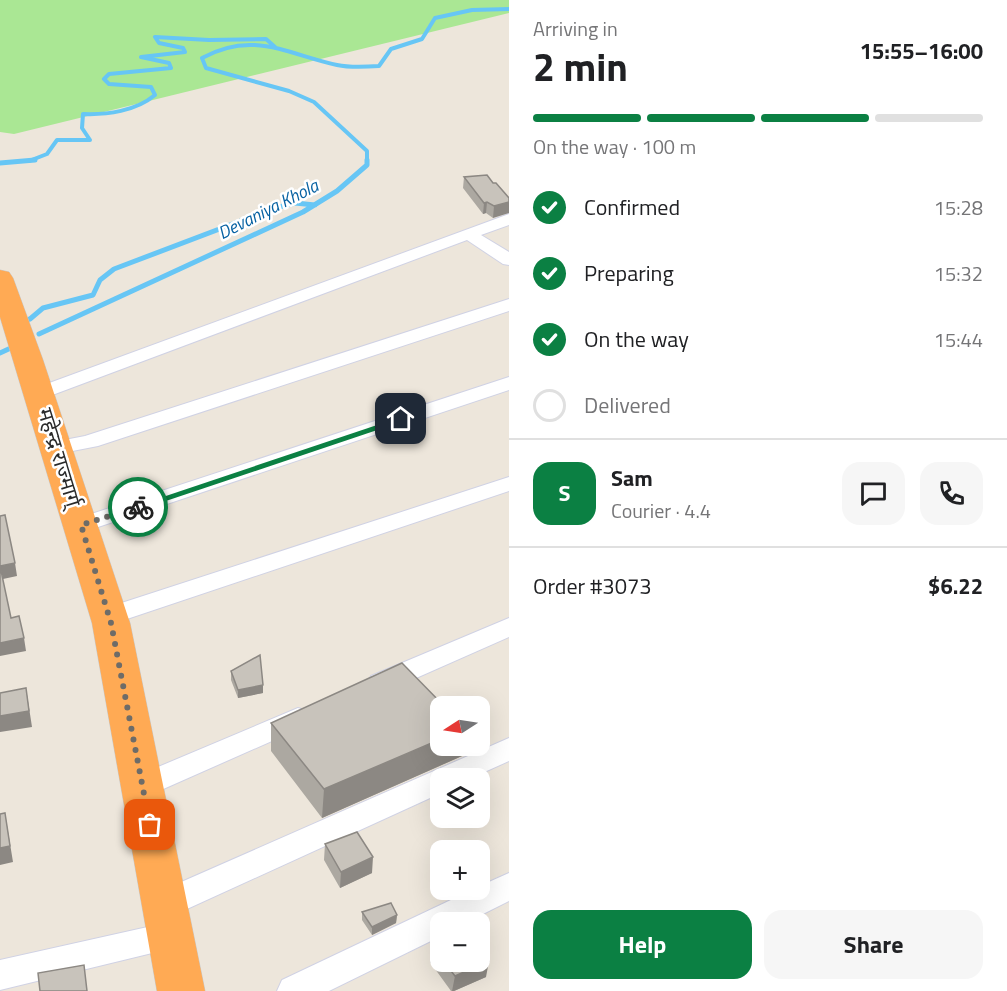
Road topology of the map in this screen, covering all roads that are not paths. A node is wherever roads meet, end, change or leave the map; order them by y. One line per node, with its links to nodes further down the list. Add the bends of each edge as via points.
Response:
1 (509, 219): 2 (street)
2 (470, 235): 3 (street); 6 (street)
3 (509, 260)
4 (5, 296): 6 (highway, महेन्द्र राज्मार्ग्)
5 (509, 305): 8 (street, via 90,441)
6 (34, 376): 8 (highway, महेन्द्र राज्मार्ग्)
7 (509, 383): 10 (street)
8 (57, 448): 10 (highway, महेन्द्र राज्मार्ग्)
9 (509, 484): 11 (street)
10 (81, 525): 11 (highway, महेन्द्र राज्मार्ग्)
11 (109, 616): 18 (highway, महेन्द्र राज्मार्ग्)
12 (509, 627): 13 (street)
13 (358, 692)
14 (326, 706): 18 (street)
15 (509, 749): 16 (street)
16 (467, 768)
17 (430, 785): 20 (street)
18 (142, 786): 20 (highway, महेन्द्र राज्मार्ग्)
19 (509, 886): 23 (street)
20 (168, 920): 21 (street); 22 (highway, महेन्द्र राज्मार्ग्)
21 (0, 975)
22 (181, 991)
23 (294, 991)

